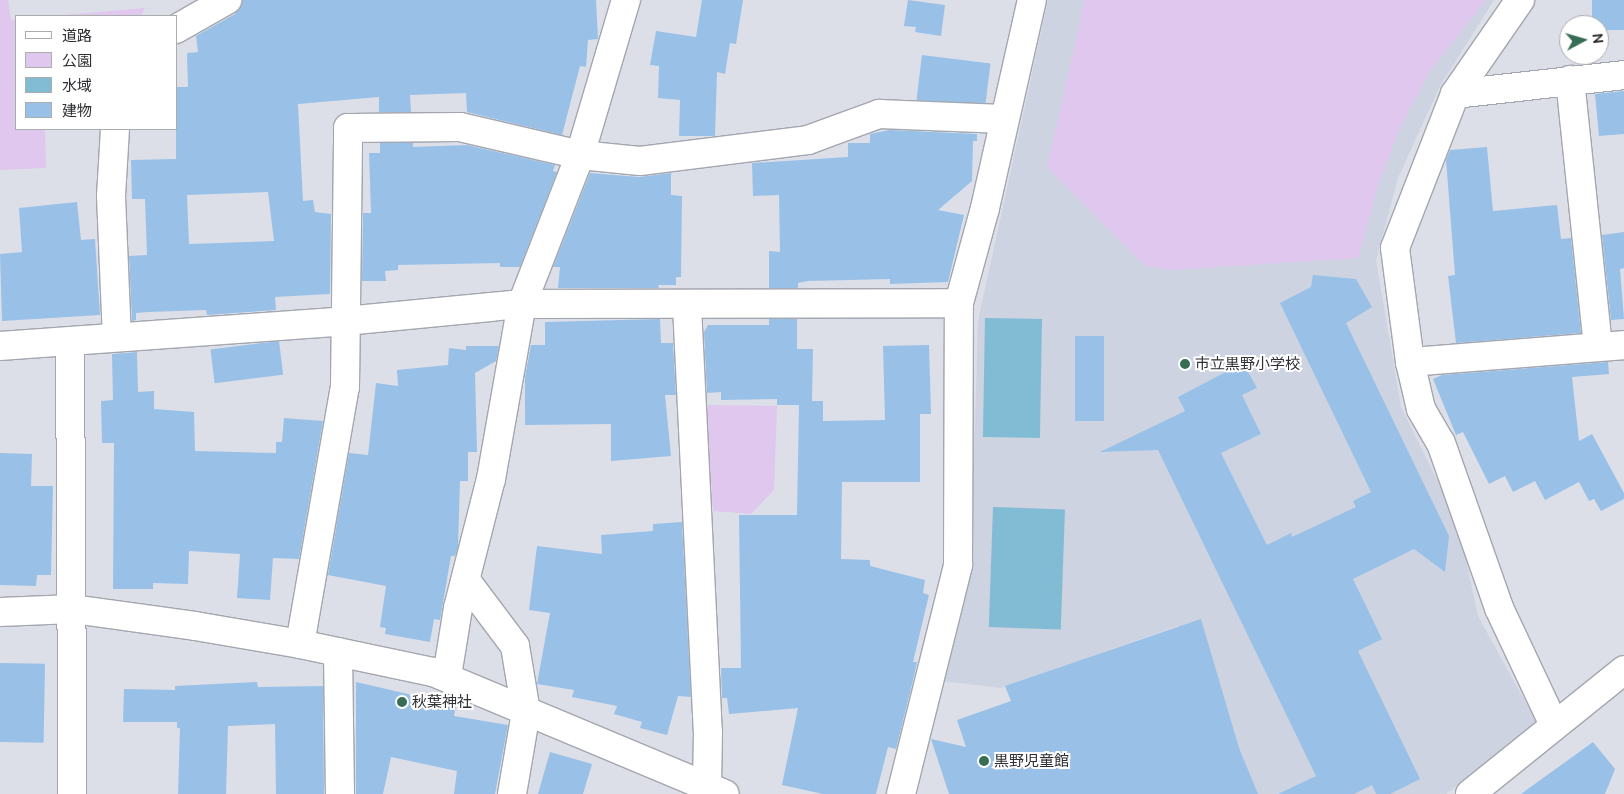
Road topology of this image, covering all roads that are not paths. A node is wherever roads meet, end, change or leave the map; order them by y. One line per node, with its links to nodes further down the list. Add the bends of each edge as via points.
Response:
1 (227, 0): 5 (street)
2 (626, 0): 11 (street)
3 (1032, 0): 9 (street)
4 (1520, 0): 8 (street)
5 (178, 28)
6 (1624, 75): 7 (street)
7 (1570, 80): 8 (street); 19 (street)
8 (1455, 94): 20 (street, via 1395,248)
9 (1004, 119): 11 (street, via 879,114 808,140 640,161); 12 (street, via 985,208)
10 (115, 130): 16 (street, via 110,196)
11 (580, 155): 13 (street); 15 (street, via 460,127 348,128)
12 (959, 303): 14 (street); 34 (street, via 958,565)
13 (522, 304): 14 (street); 15 (street); 21 (street, via 491,479)
14 (687, 306): 30 (street, via 708,732)
15 (345, 321): 16 (street); 24 (street, via 345,387)
16 (117, 337): 17 (street)
17 (70, 340): 18 (street); 22 (street)
18 (0, 346)
19 (1611, 346): 20 (street)
20 (1410, 362): 29 (street, via 1421,409 1441,443 1499,608)
21 (467, 582): 27 (street, via 458,608); 28 (street, via 516,646)
22 (74, 609): 23 (street); 24 (street); 31 (street)
23 (0, 612)
24 (300, 644): 25 (street)
25 (338, 652): 27 (street); 32 (street)
26 (1624, 670): 29 (street)
27 (447, 676): 28 (street)
28 (526, 712): 30 (street); 33 (street)
29 (1554, 725): 35 (street)
30 (715, 790)
31 (72, 794)
32 (340, 794)
33 (512, 794)
34 (900, 794)
35 (1470, 794)

